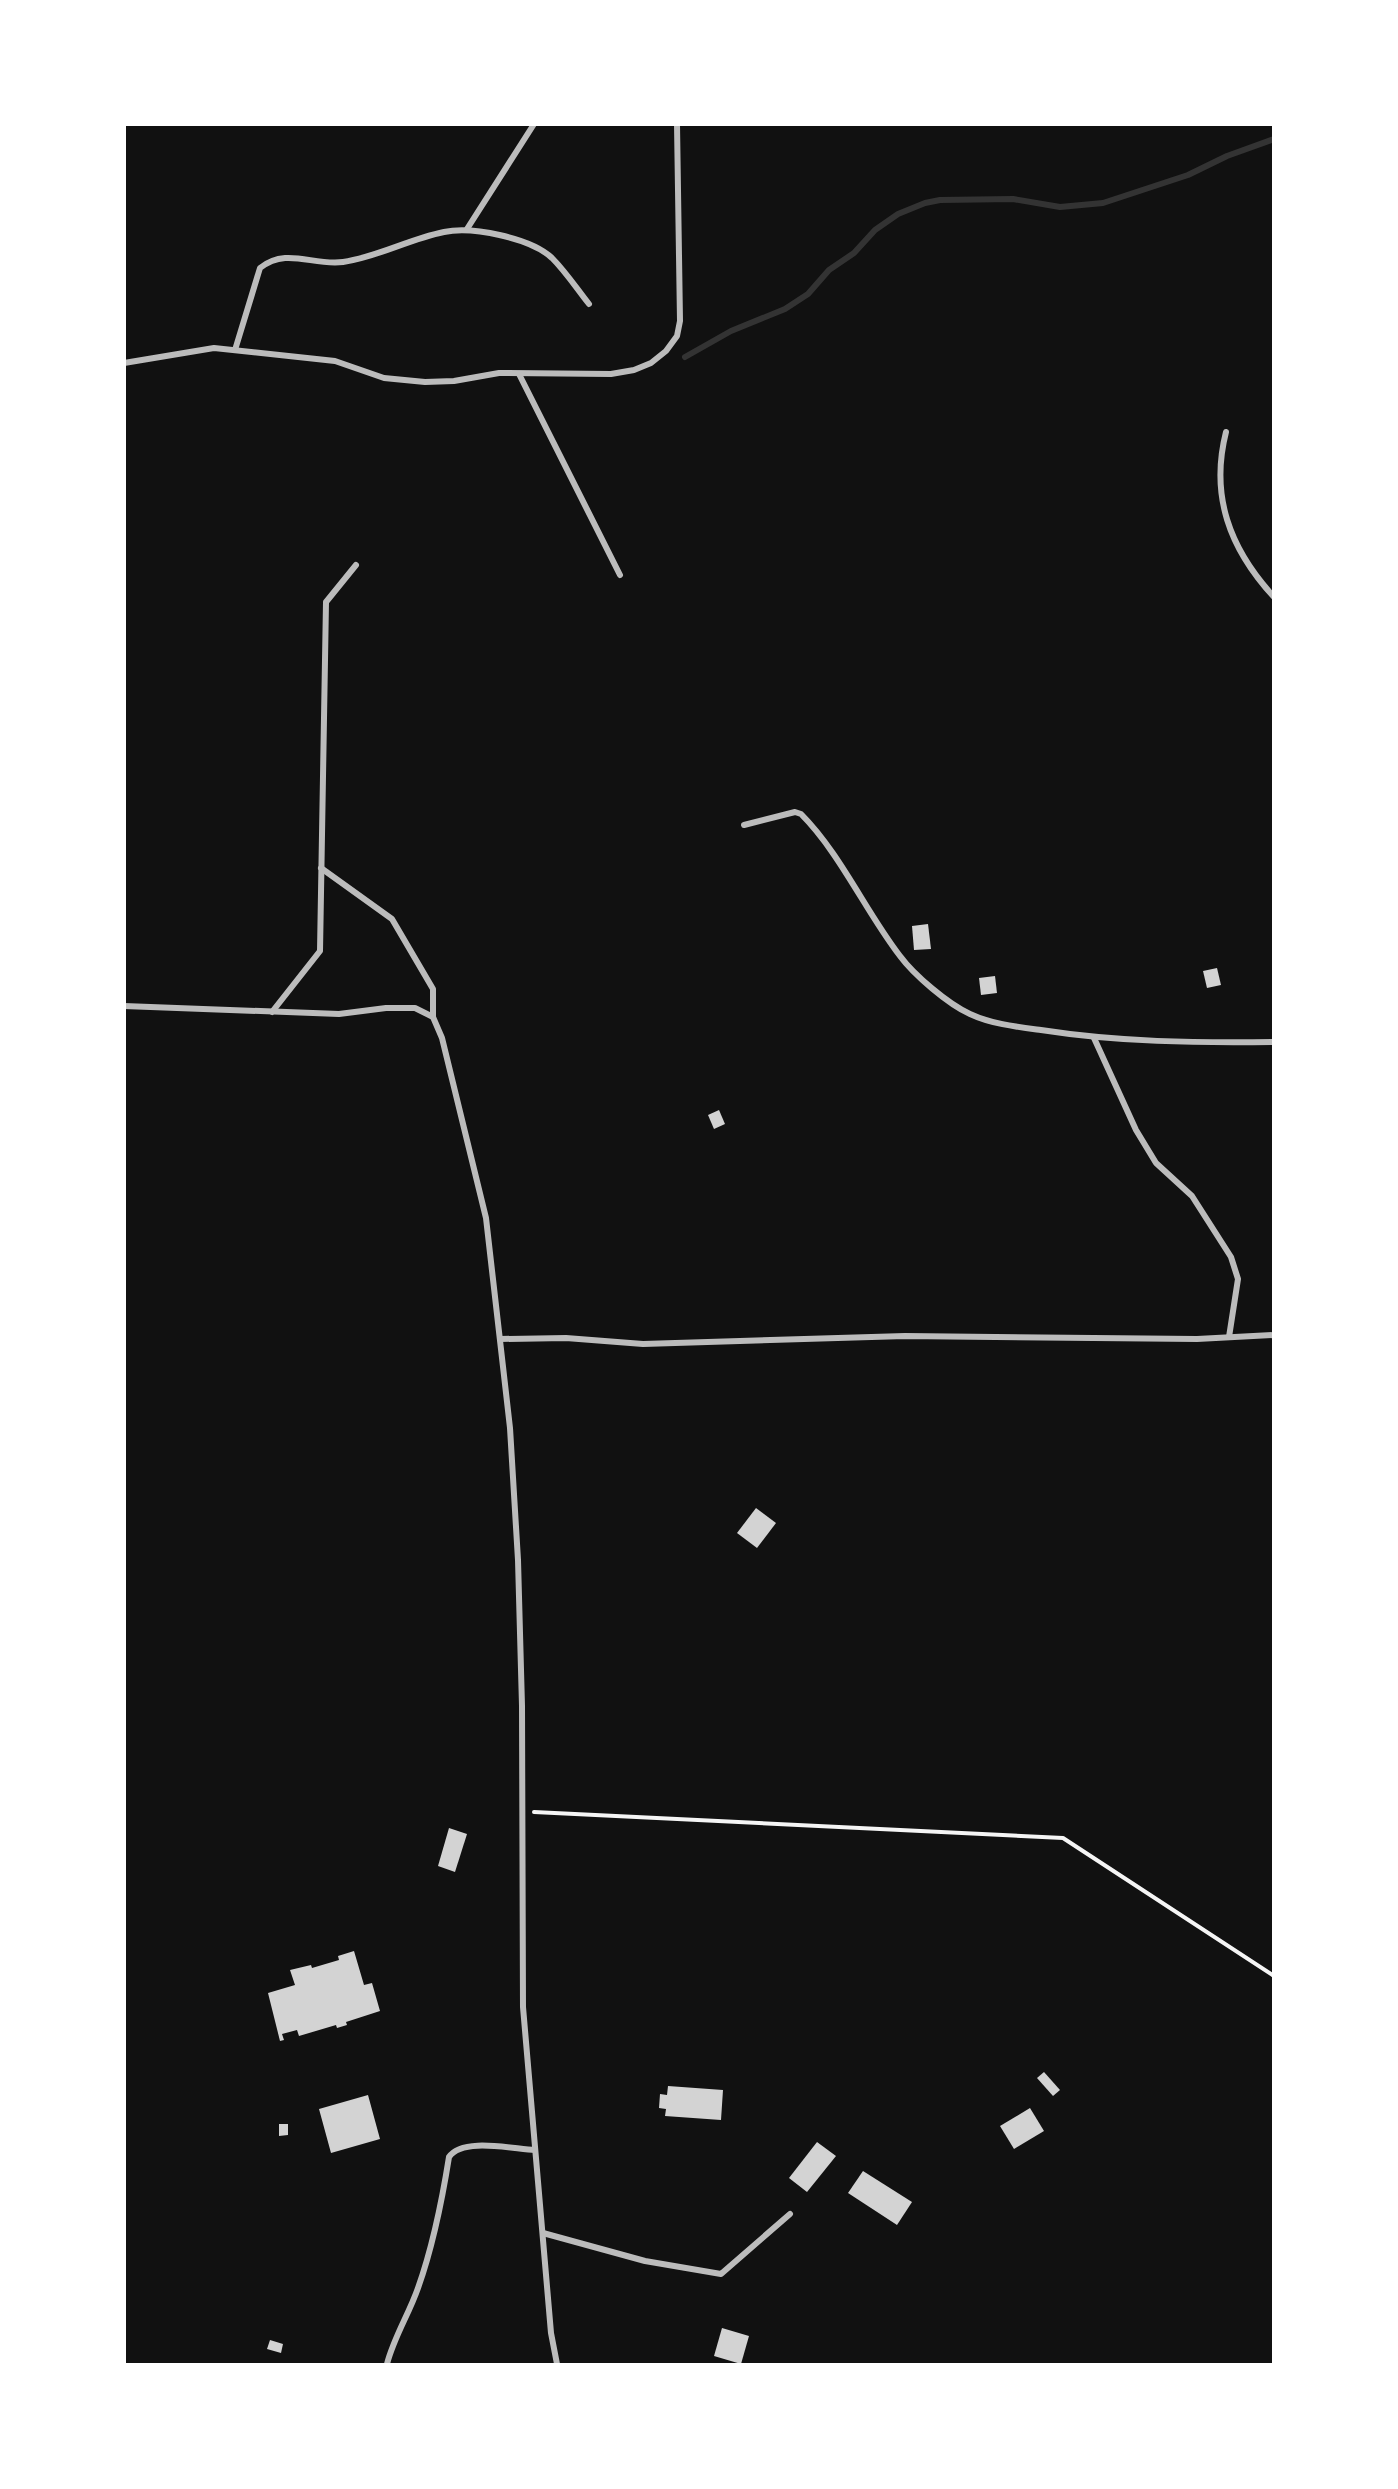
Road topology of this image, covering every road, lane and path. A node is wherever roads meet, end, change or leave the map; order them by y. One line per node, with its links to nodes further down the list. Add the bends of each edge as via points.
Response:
1 (534, 124): 3 (street)
2 (677, 124): 7 (street, via 677,336 659,357 634,370 611,374)
3 (466, 229): 4 (street, via 491,233 544,253); 5 (street, via 332,263 285,256 271,259 260,268)
4 (589, 304)
5 (235, 350): 6 (street, via 196,349); 7 (street, via 335,361 384,378 425,382)
6 (124, 363)
7 (519, 374): 10 (street)
8 (1226, 432): 11 (street, via 1219,459 1226,522)
9 (357, 565): 13 (street, via 326,602)
10 (620, 575)
11 (1274, 597)
12 (744, 825): 17 (street, via 795,812 801,814 829,849 901,958 934,989 970,1014 1013,1026)
13 (321, 868): 15 (street, via 320,951); 16 (street, via 392,919 433,989)
14 (124, 1006): 15 (street)
15 (272, 1012): 16 (street, via 339,1014 415,1008)
16 (433, 1017): 21 (street, via 442,1038 486,1218)
17 (1094, 1038): 18 (street); 20 (street, via 1136,1131 1156,1163 1192,1196 1231,1257 1238,1279)
18 (1274, 1042)
19 (1274, 1335): 20 (street)
20 (1229, 1337): 21 (street, via 905,1336 642,1344 567,1338)
21 (500, 1339): 22 (street, via 518,1560)
22 (521, 1811): 23 (path, via 1063,1838); 24 (street, via 523,2007)
23 (1274, 1976)
24 (535, 2150): 26 (street); 27 (street, via 472,2145 449,2157 418,2289)
25 (790, 2214): 26 (street, via 722,2274 645,2261)
26 (543, 2233): 28 (street)
27 (387, 2364)
28 (557, 2364)

